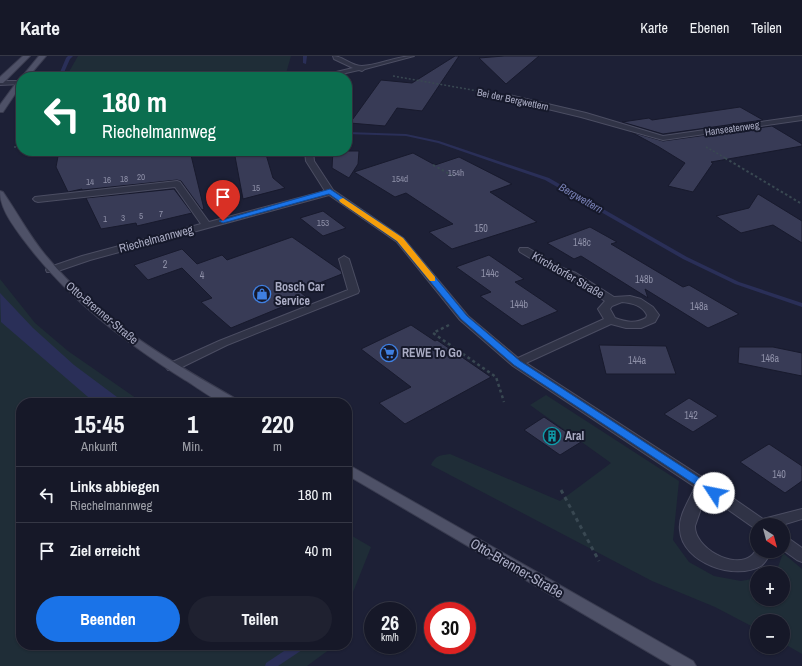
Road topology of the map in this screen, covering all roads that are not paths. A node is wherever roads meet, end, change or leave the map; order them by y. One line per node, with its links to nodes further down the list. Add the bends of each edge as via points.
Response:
1 (27, 56): 8 (main road)
2 (43, 56): 6 (main road)
3 (336, 56): 5 (street)
4 (411, 56): 5 (street)
5 (362, 69): 7 (street)
6 (29, 72)
7 (345, 72)
8 (0, 82): 9 (street)
9 (16, 82)
10 (16, 88): 12 (main road)
11 (509, 97): 14 (street, Bei der Bergwettern)
12 (0, 110)
13 (802, 118): 14 (street, Hanseatenweg)
14 (663, 138)
15 (310, 156): 16 (street, via 310,161)
16 (330, 192): 19 (street, Riechelmannweg); 25 (street, via 400,240 464,318)
17 (0, 194): 22 (main road, Otto-Brenner-Straße, via 25,236)
18 (38, 199): 19 (street, via 177,184)
19 (207, 225): 22 (street, Riechelmannweg)
20 (524, 250): 23 (street, Kirchdorfer Straße, via 556,269 572,275)
21 (344, 259): 26 (street, via 354,291 223,343)
22 (51, 270): 26 (main road, Otto-Brenner-Straße, via 107,319)
23 (612, 301): 24 (street, Kirchdorfer Straße, via 604,310); 24 (street, Kirchdorfer Straße, via 625,299 639,302 646,305 653,315 651,320 638,326)
24 (611, 320): 25 (street)
25 (517, 363): 29 (street)
26 (172, 367): 27 (main road, Otto-Brenner-Straße)
27 (225, 398)
28 (352, 472): 36 (main road, Otto-Brenner-Straße)
29 (703, 485): 31 (street); 35 (street, via 688,521 687,531 690,540 698,549 728,566 756,563)
30 (802, 514): 32 (street)
31 (751, 518)
32 (787, 518)
33 (790, 547): 34 (street)
34 (802, 556)
35 (759, 558)
36 (686, 666)

